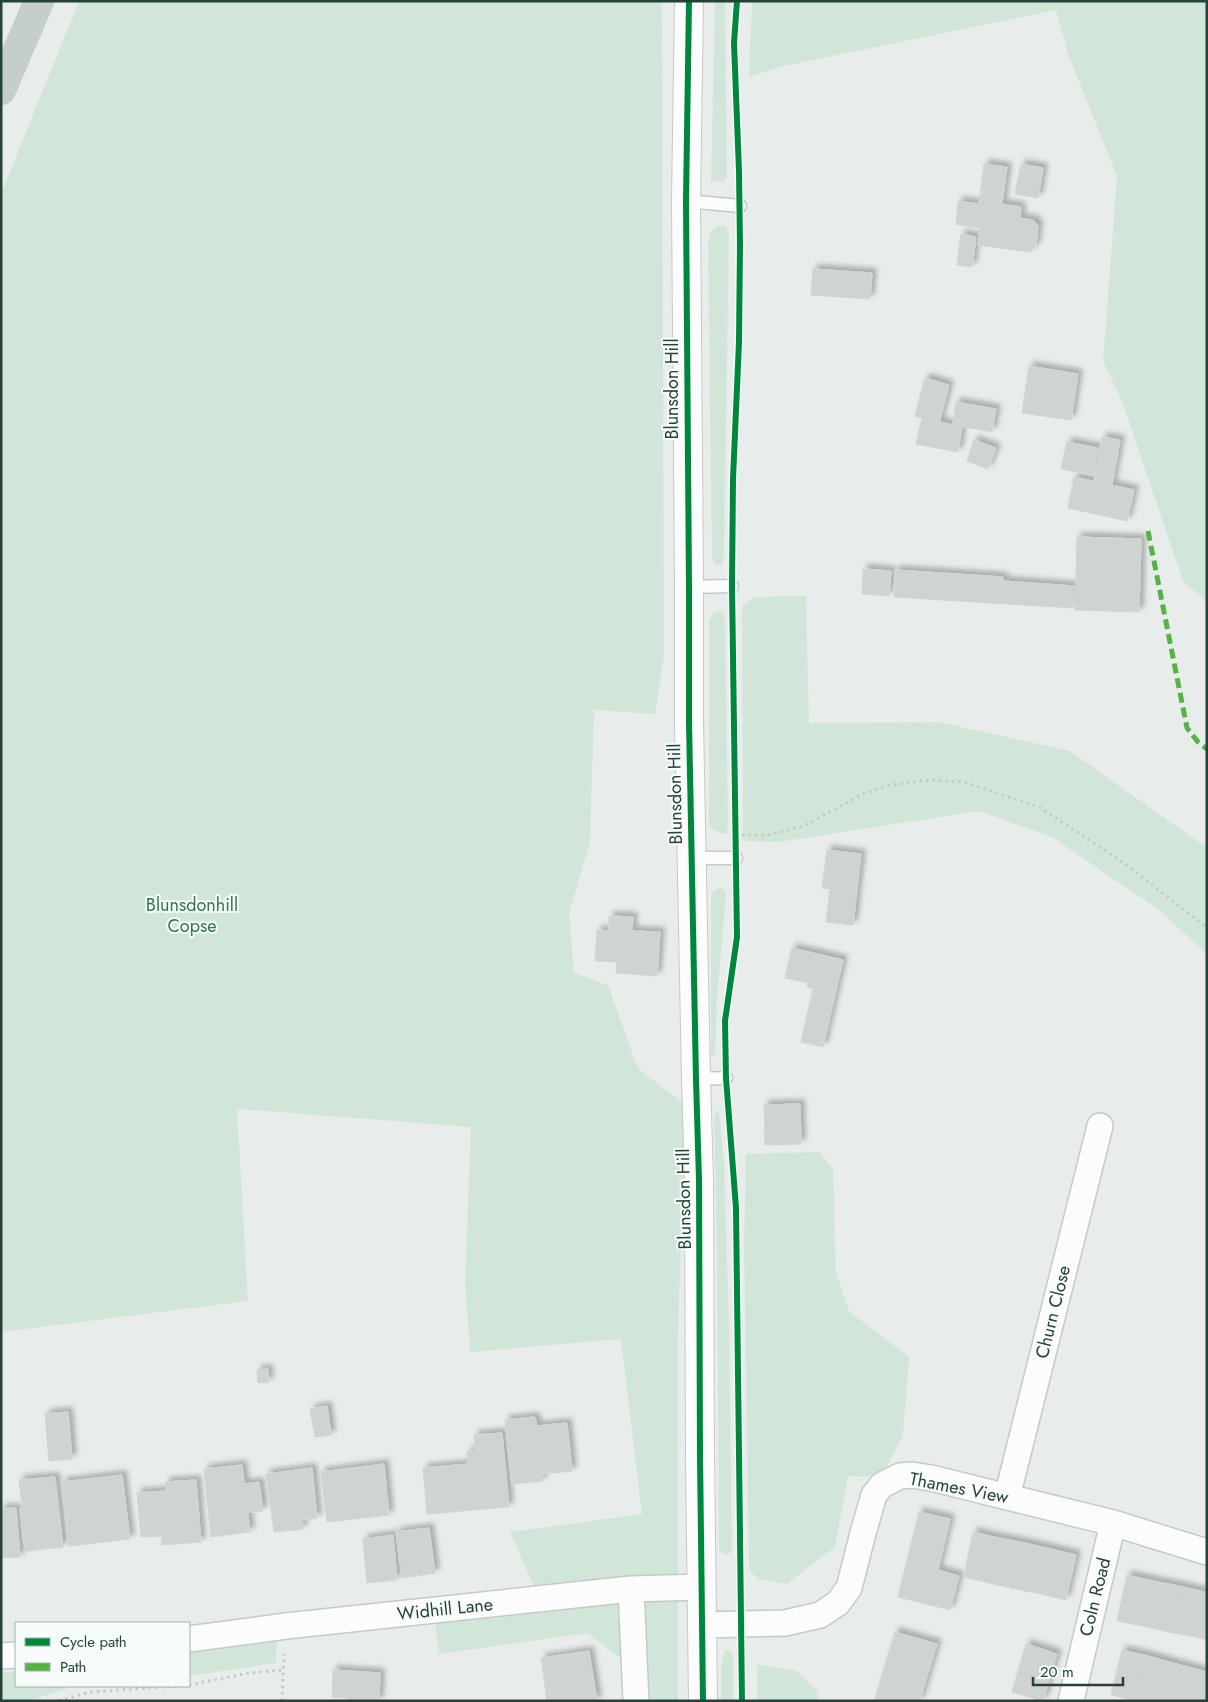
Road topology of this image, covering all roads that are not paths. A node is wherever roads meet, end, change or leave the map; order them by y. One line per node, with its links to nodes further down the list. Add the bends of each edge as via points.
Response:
1 (39, 1): 3 (highway)
2 (688, 1): 4 (street, Blunsdon Hill)
3 (1, 90)
4 (686, 201): 5 (lane); 7 (street, Blunsdon Hill)
5 (740, 206)
6 (732, 586): 7 (lane)
7 (690, 587): 8 (street, Blunsdon Hill)
8 (691, 858): 9 (lane); 11 (street, Blunsdon Hill)
9 (736, 858)
10 (726, 1078): 11 (lane)
11 (696, 1079): 16 (street, Blunsdon Hill, via 700,1180)
12 (1100, 1126): 13 (street, Churn Close)
13 (1007, 1497): 14 (street, Thames View); 18 (street, Thames View, via 921,1477 900,1476 890,1480 874,1495 849,1588 838,1603 820,1615 785,1623)
14 (1113, 1523): 15 (street, Thames View); 24 (street, Coln Road)
15 (1207, 1552)
16 (702, 1586): 17 (street, Widhill Lane); 18 (street, Blunsdon Hill)
17 (631, 1589): 19 (street, Widhill Lane); 22 (street)
18 (703, 1625): 23 (street, Blunsdon Hill)
19 (190, 1638)
20 (15, 1655): 21 (street)
21 (1, 1656)
22 (636, 1701)
23 (703, 1701)
24 (1071, 1701)

